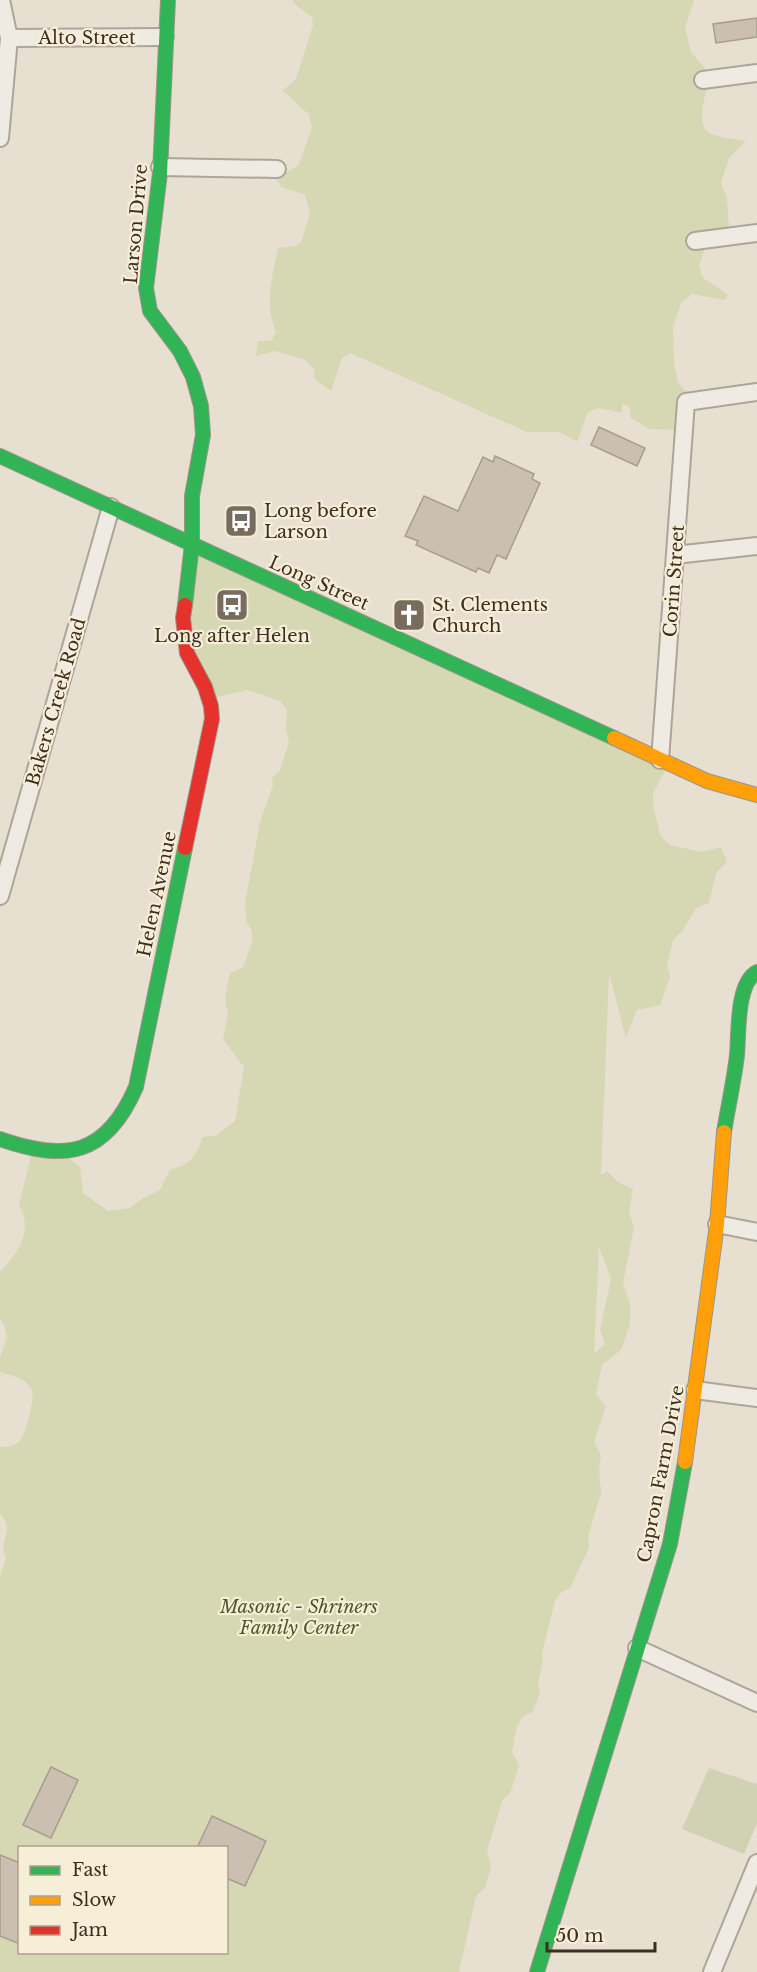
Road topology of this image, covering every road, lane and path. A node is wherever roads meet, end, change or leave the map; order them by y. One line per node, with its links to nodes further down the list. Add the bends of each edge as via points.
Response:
1 (1, 0): 4 (street)
2 (168, 0): 3 (street, Larson Drive)
3 (165, 37): 4 (street, Alto Street); 8 (street, Larson Drive)
4 (9, 38): 7 (street)
5 (757, 72): 6 (street)
6 (703, 80)
7 (0, 138)
8 (160, 167): 9 (street); 15 (street, Larson Drive, via 146,288 150,311 180,351 201,406 203,435 192,496)
9 (277, 169)
10 (757, 233): 11 (street)
11 (695, 240)
12 (757, 392): 17 (street, Corin Street, via 686,402)
13 (0, 456): 14 (street, Long Street)
14 (111, 507): 15 (street, Long Street); 20 (street, Bakers Creek Road)
15 (192, 544): 18 (street, Long Street); 22 (street, Helen Avenue, via 183,618 187,653 205,687 212,719 136,1087 116,1125 86,1147 62,1152 36,1150)
16 (757, 546): 17 (street)
17 (675, 555): 18 (street, Corin Street)
18 (660, 760): 19 (street, Long Street, via 707,781)
19 (757, 795)
20 (0, 896)
21 (757, 972): 23 (street, Capron Farm Drive, via 745,987 739,1015)
22 (0, 1139)
23 (717, 1224): 24 (street); 25 (street, Capron Farm Drive)
24 (757, 1232)
25 (695, 1390): 26 (street); 27 (street, Capron Farm Drive, via 670,1544)
26 (757, 1398)
27 (637, 1648): 28 (street); 30 (street, Capron Farm Drive)
28 (757, 1703)
29 (757, 1863): 31 (street)
30 (537, 1972)
31 (712, 1972)

